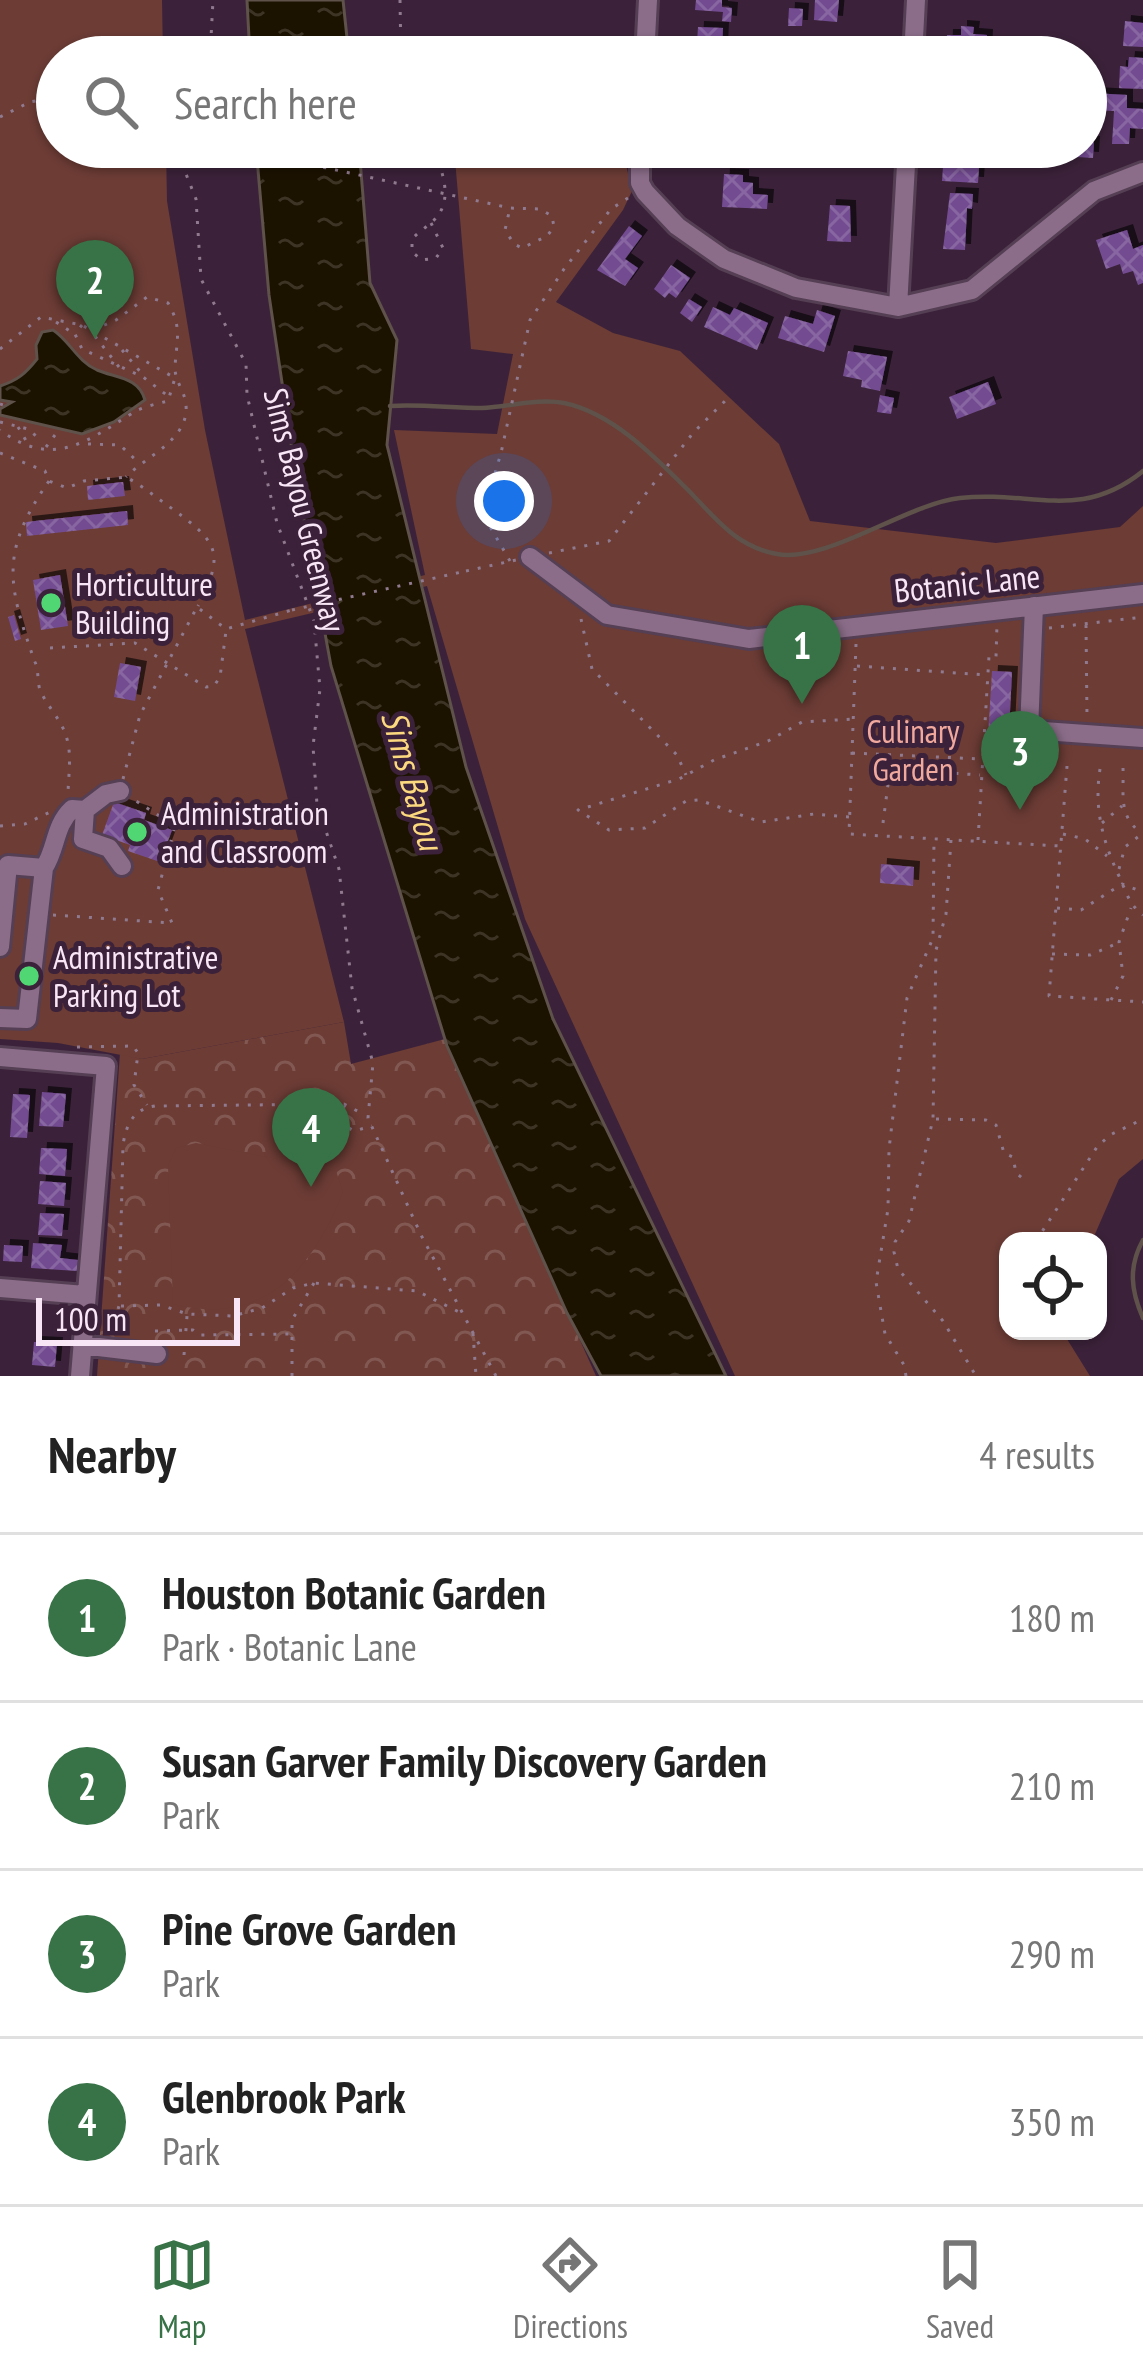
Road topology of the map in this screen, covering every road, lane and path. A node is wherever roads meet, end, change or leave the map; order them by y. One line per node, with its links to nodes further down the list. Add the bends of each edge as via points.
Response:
1 (213, 0): 5 (path)
2 (400, 0): 6 (path)
3 (648, 0): 7 (street)
4 (916, 0): 8 (street)
5 (211, 36)
6 (401, 36)
7 (646, 36)
8 (914, 36)
9 (36, 101): 10 (path)
10 (0, 117)
11 (189, 168): 114 (path, Sims Bayou Greenway, via 201,279 246,364 277,523 314,620 317,805 339,868 352,988 373,1063)
12 (327, 168): 18 (path, Sims Bayou Greenway)
13 (440, 168): 18 (path)
14 (640, 168): 17 (street)
15 (907, 168): 21 (street)
16 (1143, 172): 21 (street, via 1094,191 972,290)
17 (640, 183): 21 (street, via 677,226 724,260 796,288); 47 (path, via 611,209 530,320 484,518)
18 (445, 195): 19 (path, Sims Bayou Greenway); 20 (path)
19 (510, 208): 19 (path, via 540,209 554,227 522,248 505,230)
20 (431, 223): 20 (path, via 443,248 428,261 416,257 411,242)
21 (898, 307)
22 (50, 319): 23 (path); 25 (path); 27 (path, via 31,321)
23 (82, 326): 24 (path); 25 (path)
24 (92, 331): 26 (path); 28 (path); 30 (path, via 147,297 168,303 180,332)
25 (75, 334): 28 (path, via 82,349)
26 (119, 346): 29 (path); 30 (path)
27 (0, 349)
28 (119, 367): 29 (path)
29 (143, 377): 31 (path)
30 (176, 378): 31 (path); 42 (path, via 185,418 170,442)
31 (169, 398): 38 (path)
32 (726, 400): 45 (path)
33 (0, 422): 34 (path)
34 (17, 426): 37 (path); 39 (path)
35 (0, 430): 39 (path)
36 (55, 435): 40 (path)
37 (37, 437)
38 (84, 444): 40 (path); 42 (path, via 120,445)
39 (28, 446): 40 (path)
40 (46, 447)
41 (0, 453): 44 (path, via 45,471)
42 (140, 463): 43 (path)
43 (126, 477): 44 (path, via 67,488); 52 (path, via 206,533 214,574)
44 (49, 482): 81 (path, via 11,540 6,586 39,688 69,745)
45 (626, 521)
46 (530, 557): 50 (street, Botanic Lane)
47 (510, 562)
48 (466, 571): 57 (path, bridge)
49 (1143, 594): 51 (street, Botanic Lane)
50 (594, 605): 56 (street, Botanic Lane, via 607,615 748,639); 77 (path, via 581,616 592,669 676,754)
51 (1034, 606): 53 (street, Botanic Lane); 64 (street, via 1029,730)
52 (197, 608): 57 (path); 60 (path)
53 (998, 610): 56 (street, Botanic Lane); 62 (path)
54 (1143, 616): 55 (path)
55 (1086, 623): 58 (path); 64 (path)
56 (856, 625): 61 (path)
57 (226, 629): 60 (path, via 214,686)
58 (1040, 629)
59 (50, 648): 60 (path, via 135,643)
60 (168, 663): 79 (path, via 140,716)
61 (855, 665): 62 (path); 63 (path)
62 (987, 675): 70 (path)
63 (854, 719): 66 (path); 77 (path, via 802,722)
64 (1087, 735): 65 (street)
65 (1143, 738)
66 (852, 753): 67 (path); 83 (path)
67 (890, 754): 68 (path); 73 (path)
68 (931, 756): 69 (path); 75 (path)
69 (944, 757): 70 (path); 76 (path)
70 (982, 759): 78 (path)
71 (1067, 766): 88 (path)
72 (1123, 768): 80 (path)
73 (890, 769): 75 (path); 84 (path)
74 (1100, 769): 85 (path)
75 (929, 772): 76 (path)
76 (944, 773): 78 (path)
77 (686, 775): 83 (path, via 578,810 609,830 645,828 699,800 761,822)
78 (982, 776): 91 (path)
79 (120, 791): 81 (street); 103 (path, via 175,826 158,890 172,923)
80 (1123, 805): 85 (path); 87 (path, via 1126,821)
81 (76, 807): 96 (street, via 83,839 109,848); 97 (street, via 60,821)
82 (55, 810): 86 (path)
83 (849, 817): 89 (path, via 849,834)
84 (883, 823)
85 (1100, 823): 95 (path)
86 (0, 826)
87 (1142, 833): 98 (path, via 1125,847)
88 (1061, 834): 92 (path); 95 (path, via 1085,839)
89 (934, 839): 90 (path); 93 (path)
90 (951, 840): 91 (path); 94 (path)
91 (978, 842): 92 (path)
92 (1060, 846): 102 (path)
93 (934, 854): 94 (path); 138 (path, via 933,938 907,998 877,1282 885,1334)
94 (950, 855): 115 (path, via 936,950)
95 (1109, 858): 98 (path)
96 (122, 866)
97 (44, 868): 103 (street); 105 (street, via 8,865)
98 (1118, 873): 99 (path)
99 (1122, 884): 100 (path); 101 (path); 102 (path, via 1081,910)
100 (1143, 892)
101 (1132, 907): 104 (path); 106 (path)
102 (1056, 908): 108 (path)
103 (39, 914): 111 (street, via 27,1019)
104 (1143, 915)
105 (2, 916): 107 (street)
106 (1119, 942): 108 (path, via 1090,955); 109 (path, via 1123,976)
107 (0, 947)
108 (1052, 954): 109 (path, via 1049,996)
109 (1111, 1000): 110 (path)
110 (1143, 1002)
111 (0, 1018)
112 (0, 1057): 122 (street, via 106,1066)
113 (344, 1105): 114 (path); 117 (path, via 347,1127); 123 (path, via 149,1106 133,1118 123,1144)
114 (368, 1118): 117 (path)
115 (933, 1119): 118 (path, via 996,1125 1004,1153); 139 (path, via 894,1252 898,1269)
116 (1143, 1119): 119 (path, via 1096,1148)
117 (372, 1126): 125 (path)
118 (1026, 1181)
119 (1042, 1232)
120 (314, 1283): 124 (path, via 233,1316); 125 (path, via 417,1291); 129 (path)
121 (0, 1288): 122 (street)
122 (85, 1294): 130 (street)
123 (119, 1306): 124 (path); 131 (path)
124 (188, 1314): 126 (path)
125 (465, 1315): 128 (path)
126 (186, 1329): 127 (path); 129 (path); 133 (path)
127 (154, 1331)
128 (473, 1332): 136 (path); 137 (path)
129 (290, 1334): 135 (path)
130 (82, 1345): 131 (street); 134 (street)
131 (109, 1348): 132 (street)
132 (157, 1354)
133 (184, 1355)
134 (80, 1376)
135 (292, 1376)
136 (476, 1376)
137 (496, 1376)
138 (905, 1376)
139 (976, 1376)

